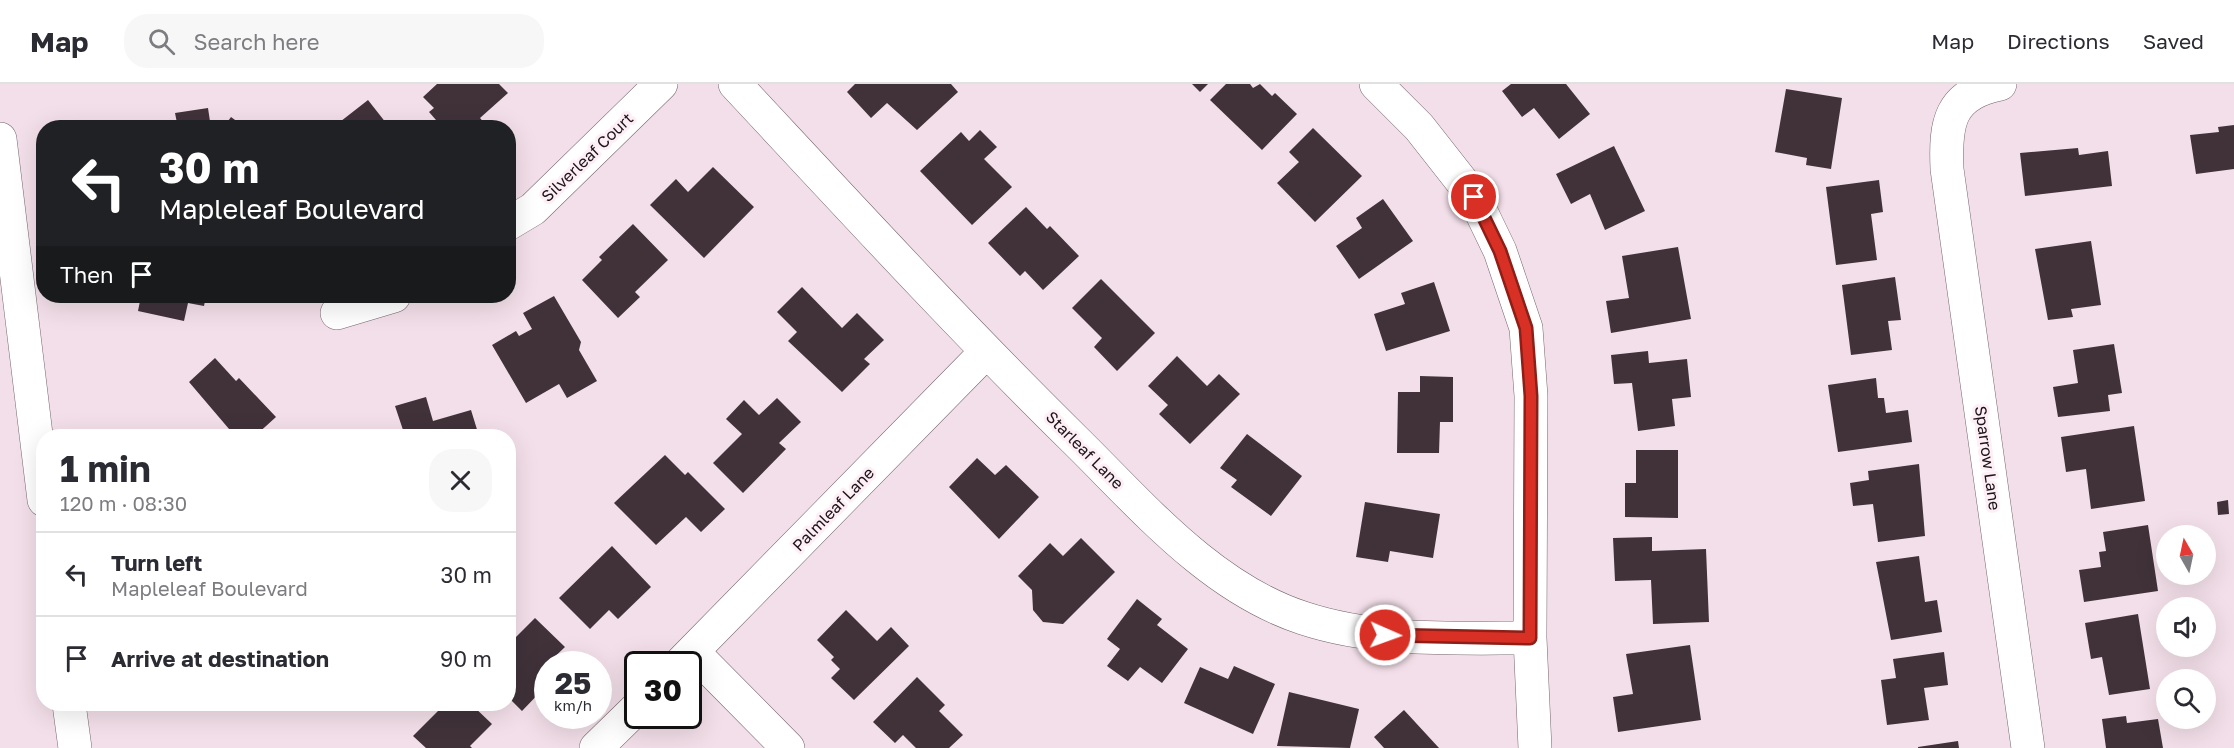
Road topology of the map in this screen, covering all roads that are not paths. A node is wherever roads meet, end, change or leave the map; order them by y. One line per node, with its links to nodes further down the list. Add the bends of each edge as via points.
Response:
1 (661, 84): 6 (street, Silverleaf Court, via 533,208)
2 (735, 84): 9 (street, Starleaf Lane)
3 (1376, 84): 12 (street, via 1419,127 1474,197 1500,251 1526,328 1531,396)
4 (2000, 84): 21 (street, Sparrow Lane, via 1980,88 1959,104 1946,135 1947,169)
5 (0, 139): 10 (street)
6 (516, 219)
7 (371, 303): 8 (street)
8 (337, 313)
9 (986, 352): 12 (street, Starleaf Lane, via 1169,533 1207,565 1254,596 1301,618 1362,634); 13 (street, Palmleaf Lane)
10 (14, 380): 11 (street)
11 (36, 468)
12 (1530, 638): 20 (street)
13 (694, 651)
14 (702, 671): 19 (street)
15 (70, 711): 17 (street)
16 (624, 721): 18 (street)
17 (75, 748)
18 (596, 748)
19 (788, 748)
20 (1535, 748)
21 (2028, 748)

